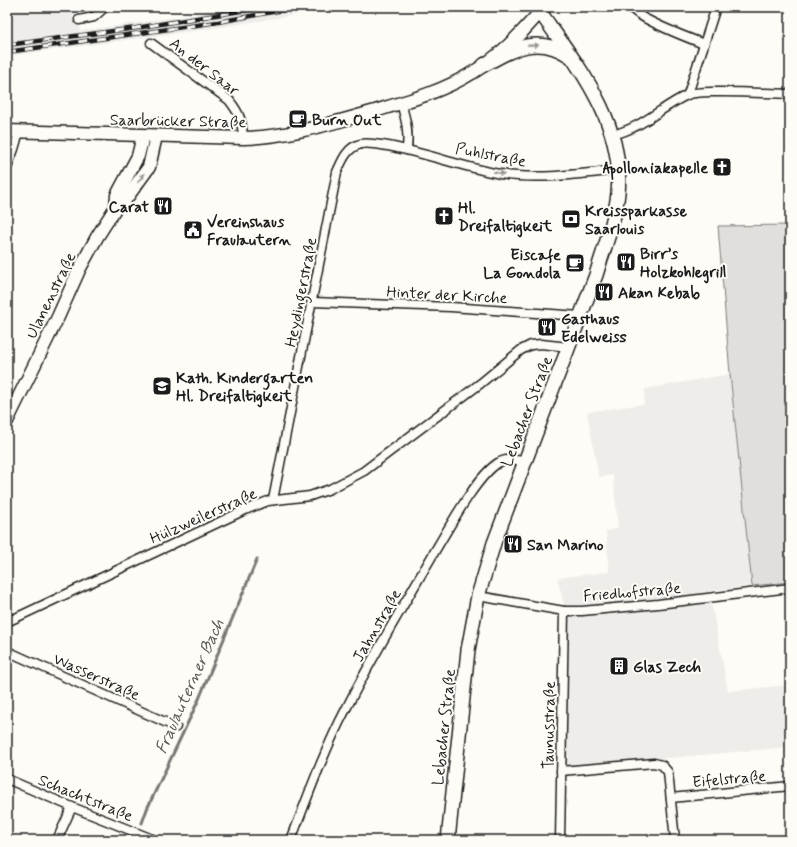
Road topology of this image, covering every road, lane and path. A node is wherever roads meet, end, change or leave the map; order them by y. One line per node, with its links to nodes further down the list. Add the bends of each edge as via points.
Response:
1 (105, 7): 5 (street, via 94,17)
2 (631, 7): 7 (street, via 641,17)
3 (716, 7): 7 (street)
4 (542, 10): 8 (main road, Lebacher Straße); 9 (street, Saarbrücker Straße, via 520,35)
5 (79, 20)
6 (151, 43): 17 (street, An der Saar, via 229,100 238,111)
7 (704, 44): 10 (street)
8 (572, 58): 9 (main road, one-way to 8, via 526,45 541,45 562,51); 14 (main road, Lebacher Straße, via 598,101)
9 (484, 65): 12 (street, Saarbrücker Straße, via 441,89)
10 (688, 94): 11 (street); 14 (street, via 638,126)
11 (790, 94)
12 (401, 103): 17 (street, Saarbrücker Straße, via 298,132); 18 (street, via 408,126)
13 (13, 132): 15 (street, Saarbrücker Straße); 19 (street, via 14,149)
14 (612, 135): 20 (main road, Lebacher Straße)
15 (142, 136): 16 (street, Saarbrücker Straße); 21 (street, Ulanenstraße, via 138,156 118,195)
16 (156, 136): 17 (street, Saarbrücker Straße); 21 (street, Ulanenstraße, one-way to 16, via 125,200 149,168)
17 (243, 138)
18 (407, 150): 20 (street, Puhlstraße, one-way to 20, via 500,174 519,176); 22 (street, Heydingerstraße, via 362,143 353,147 344,156 337,172)
19 (7, 168)
20 (618, 170): 23 (main road, Lebacher Straße, via 618,192 610,230)
21 (116, 207): 25 (street, Ulanenstraße, via 96,237)
22 (312, 302): 23 (street, Hinter der Kirche, via 452,307); 27 (street, Heydingerstraße)
23 (580, 316): 24 (main road, Lebacher Straße)
24 (569, 347): 26 (main road, Lebacher Straße); 27 (street, Hülzweilerstraße, via 541,344 521,350 364,471 330,489 310,496)
25 (7, 421)
26 (524, 461): 29 (main road, Lebacher Straße, via 494,542); 41 (street, Jahnstraße, via 499,462 488,471 447,532 346,709 330,741)
27 (273, 500): 31 (street, Hülzweilerstraße, via 245,510)
28 (790, 588): 30 (street, Friedhofstraße)
29 (478, 596): 30 (street, Friedhofstraße); 42 (main road, Lebacher Straße, via 468,650)
30 (564, 611): 34 (street, Taunusstraße)
31 (7, 622)
32 (7, 651): 33 (street, Wasserstraße)
33 (176, 727)
34 (561, 771): 37 (street, via 654,763 662,765 668,772); 43 (street, Taunusstraße)
35 (7, 779): 38 (street, Schachtstraße)
36 (790, 786): 37 (street, Eifelstraße)
37 (671, 798): 44 (street)
38 (72, 807): 39 (street); 40 (street, Schachtstraße)
39 (57, 840)
40 (155, 840)
41 (291, 840)
42 (448, 840)
43 (560, 840)
44 (675, 840)

